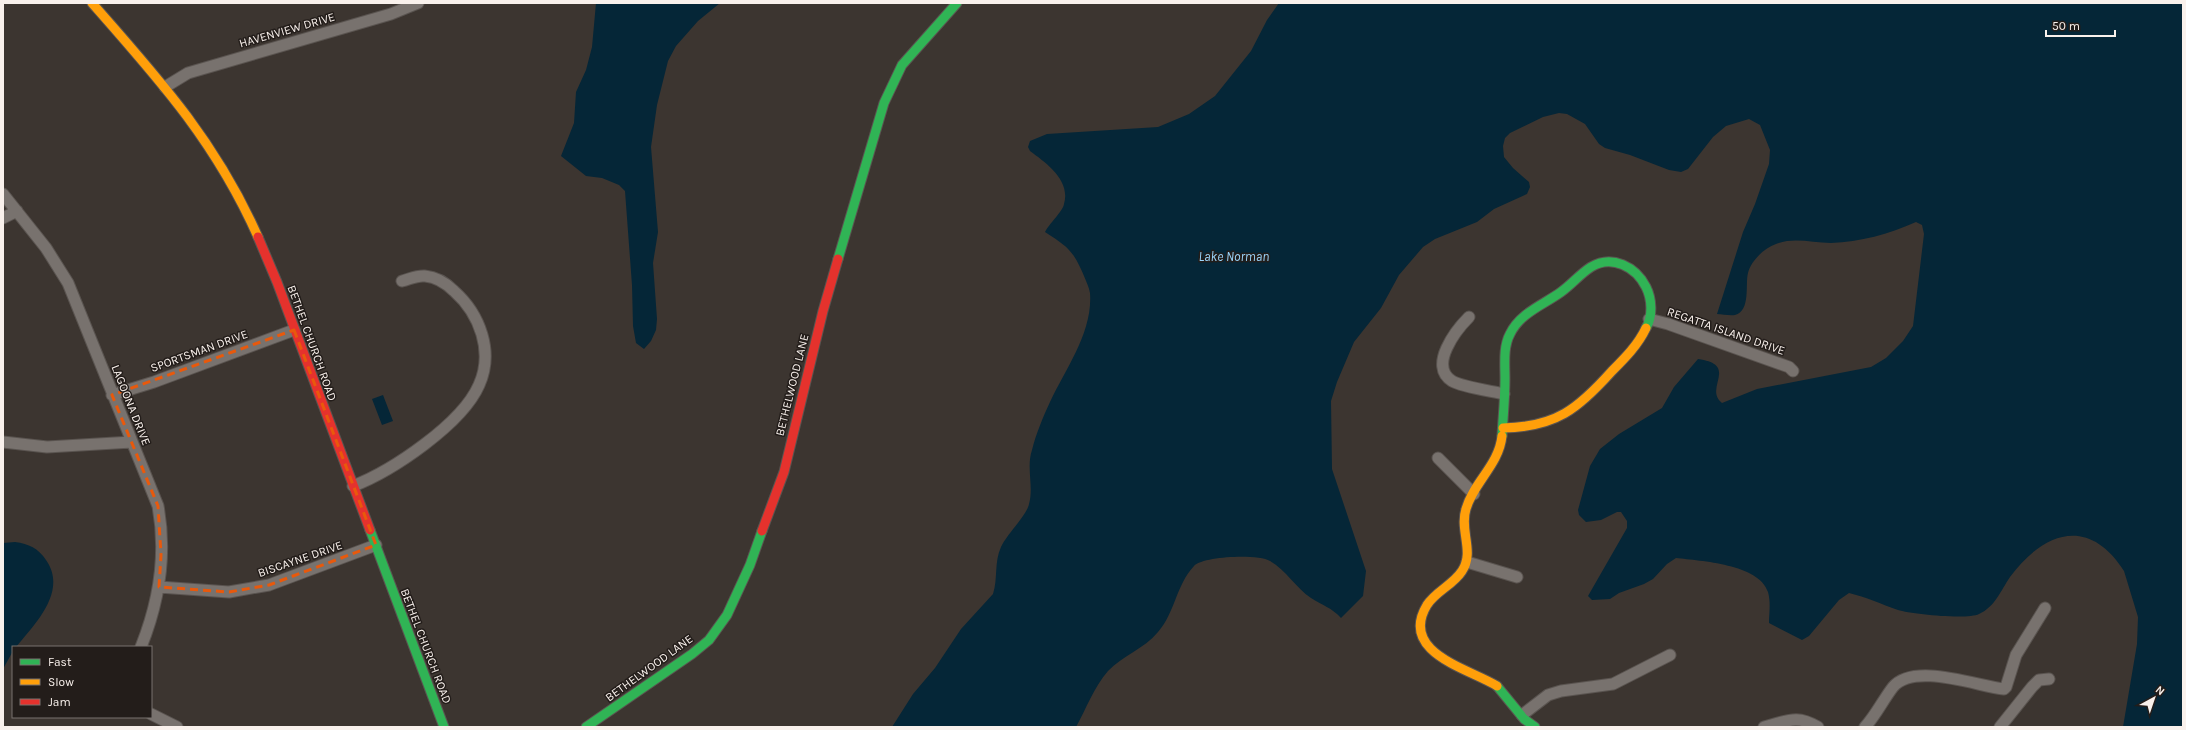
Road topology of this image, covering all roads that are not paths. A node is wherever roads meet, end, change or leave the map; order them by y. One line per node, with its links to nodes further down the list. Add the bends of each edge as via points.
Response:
1 (92, 3): 4 (street, BETHEL CHURCH ROAD)
2 (418, 3): 4 (street, HAVENVIEW DRIVE, via 391,14 188,73)
3 (957, 3): 33 (street, BETHELWOOD LANE, via 902,65 886,97 823,311 784,472 750,565 727,615 717,630 692,654)
4 (164, 87): 11 (street, BETHEL CHURCH ROAD, via 199,132 233,187 263,246)
5 (3, 194): 6 (street, LAGOONA DRIVE)
6 (17, 211): 7 (street); 14 (street, LAGOONA DRIVE, via 46,248 68,284)
7 (3, 218)
8 (402, 282): 19 (street, via 419,276 429,276 440,280 461,297 470,308 480,329 484,347 484,370 476,393 455,419 394,466)
9 (1469, 317): 13 (street, via 1450,340 1444,354 1444,371 1452,381)
10 (1650, 319): 12 (street, REGATTA ISLAND DRIVE, via 1789,367); 13 (street, via 1648,292 1640,275 1617,262 1596,264 1530,311 1514,328 1506,349); 15 (street, via 1635,345 1591,395 1574,410 1539,425)
11 (294, 330): 14 (street, SPORTSMAN DRIVE, via 169,377); 19 (street, BETHEL CHURCH ROAD)
12 (1793, 371)
13 (1504, 394): 15 (street)
14 (112, 395): 17 (street, LAGOONA DRIVE)
15 (1503, 428): 20 (street, via 1497,455)
16 (3, 442): 17 (street, via 47,447)
17 (132, 442): 24 (street, LAGOONA DRIVE, via 158,506 161,521)
18 (1438, 458): 20 (street)
19 (354, 486): 21 (street, BETHEL CHURCH ROAD)
20 (1474, 494): 22 (street, via 1463,516 1462,525 1468,551)
21 (376, 545): 24 (street, BISCAYNE DRIVE, via 269,586 229,592); 32 (street, BETHEL CHURCH ROAD)
22 (1467, 562): 23 (street); 30 (street, via 1456,578 1433,596 1424,610 1421,623 1425,642 1442,660 1498,688)
23 (1517, 577)
24 (159, 587): 26 (street, LAGOONA DRIVE)
25 (2045, 608): 37 (street, via 2016,655 2004,689 1951,678 1912,678 1894,687)
26 (141, 646)
27 (1670, 655): 30 (street, via 1612,684 1548,695)
28 (2049, 679): 38 (street, via 2039,680)
29 (152, 714): 31 (street)
30 (1522, 715): 34 (street)
31 (177, 727)
32 (444, 727)
33 (586, 727)
34 (1535, 727)
35 (1764, 727): 36 (street, via 1795,719 1806,720)
36 (1818, 727)
37 (1865, 727)
38 (2000, 727)

